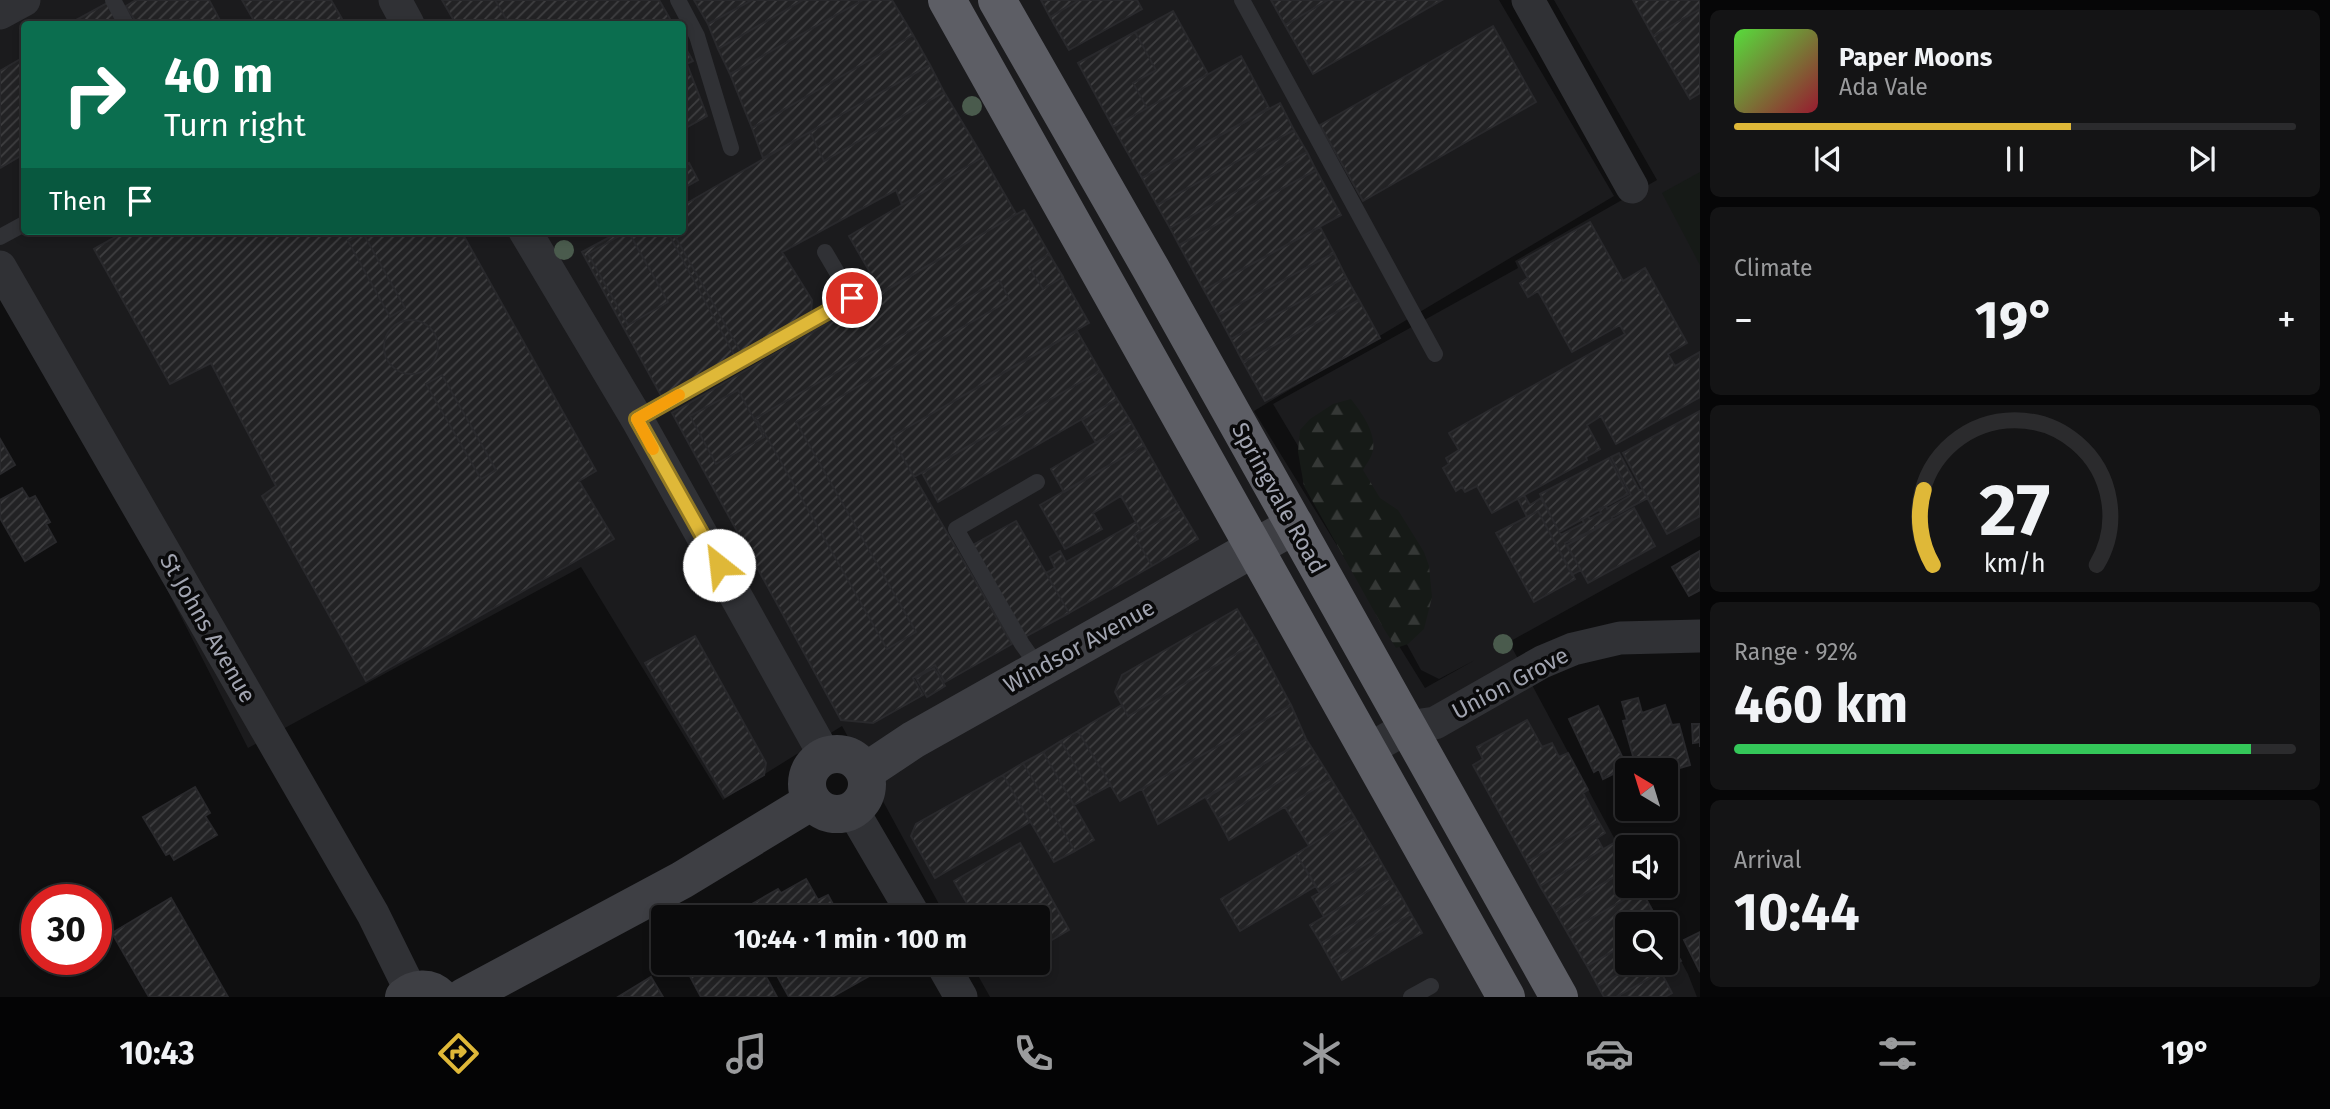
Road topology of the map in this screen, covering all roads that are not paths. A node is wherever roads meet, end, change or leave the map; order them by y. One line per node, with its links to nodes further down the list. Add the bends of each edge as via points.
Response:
1 (24, 0): 9 (street)
2 (113, 0): 10 (lane)
3 (394, 0): 11 (street)
4 (678, 0): 12 (lane, via 697,36)
5 (947, 0): 23 (highway, Springvale Road)
6 (997, 0): 22 (highway, Springvale Road)
7 (1242, 0): 19 (lane)
8 (1528, 0): 13 (street)
9 (0, 13)
10 (124, 21)
11 (406, 21)
12 (731, 148)
13 (1632, 187)
14 (21, 226): 16 (lane)
15 (527, 235): 20 (street)
16 (0, 237)
17 (825, 252): 20 (lane, via 852,298)
18 (0, 267): 35 (street, St Johns Avenue)
19 (1435, 354)
20 (637, 419): 28 (street)
21 (1037, 481): 25 (lane, via 956,529)
22 (1295, 526): 23 (street, Windsor Avenue); 26 (highway, Springvale Road)
23 (1255, 548): 25 (street, Windsor Avenue); 27 (highway, Springvale Road)
24 (1700, 636): 26 (street, Union Grove, via 1620,638 1588,644 1542,662 1435,723)
25 (1039, 669): 29 (street, Windsor Avenue)
26 (1408, 727): 27 (street, Union Grove); 40 (highway, Springvale Road)
27 (1368, 750): 39 (highway, Springvale Road)
28 (825, 757): 29 (street, via 844,755); 30 (street, via 808,775)
29 (865, 772): 31 (street, via 867,789)
30 (811, 801): 31 (street, via 826,813); 36 (street, via 681,880)
31 (853, 811): 32 (street)
32 (908, 905)
33 (948, 975): 37 (street)
34 (1431, 986): 38 (lane)
35 (418, 995)
36 (464, 997)
37 (961, 997)
38 (1411, 997)
39 (1506, 997)
40 (1559, 997)

